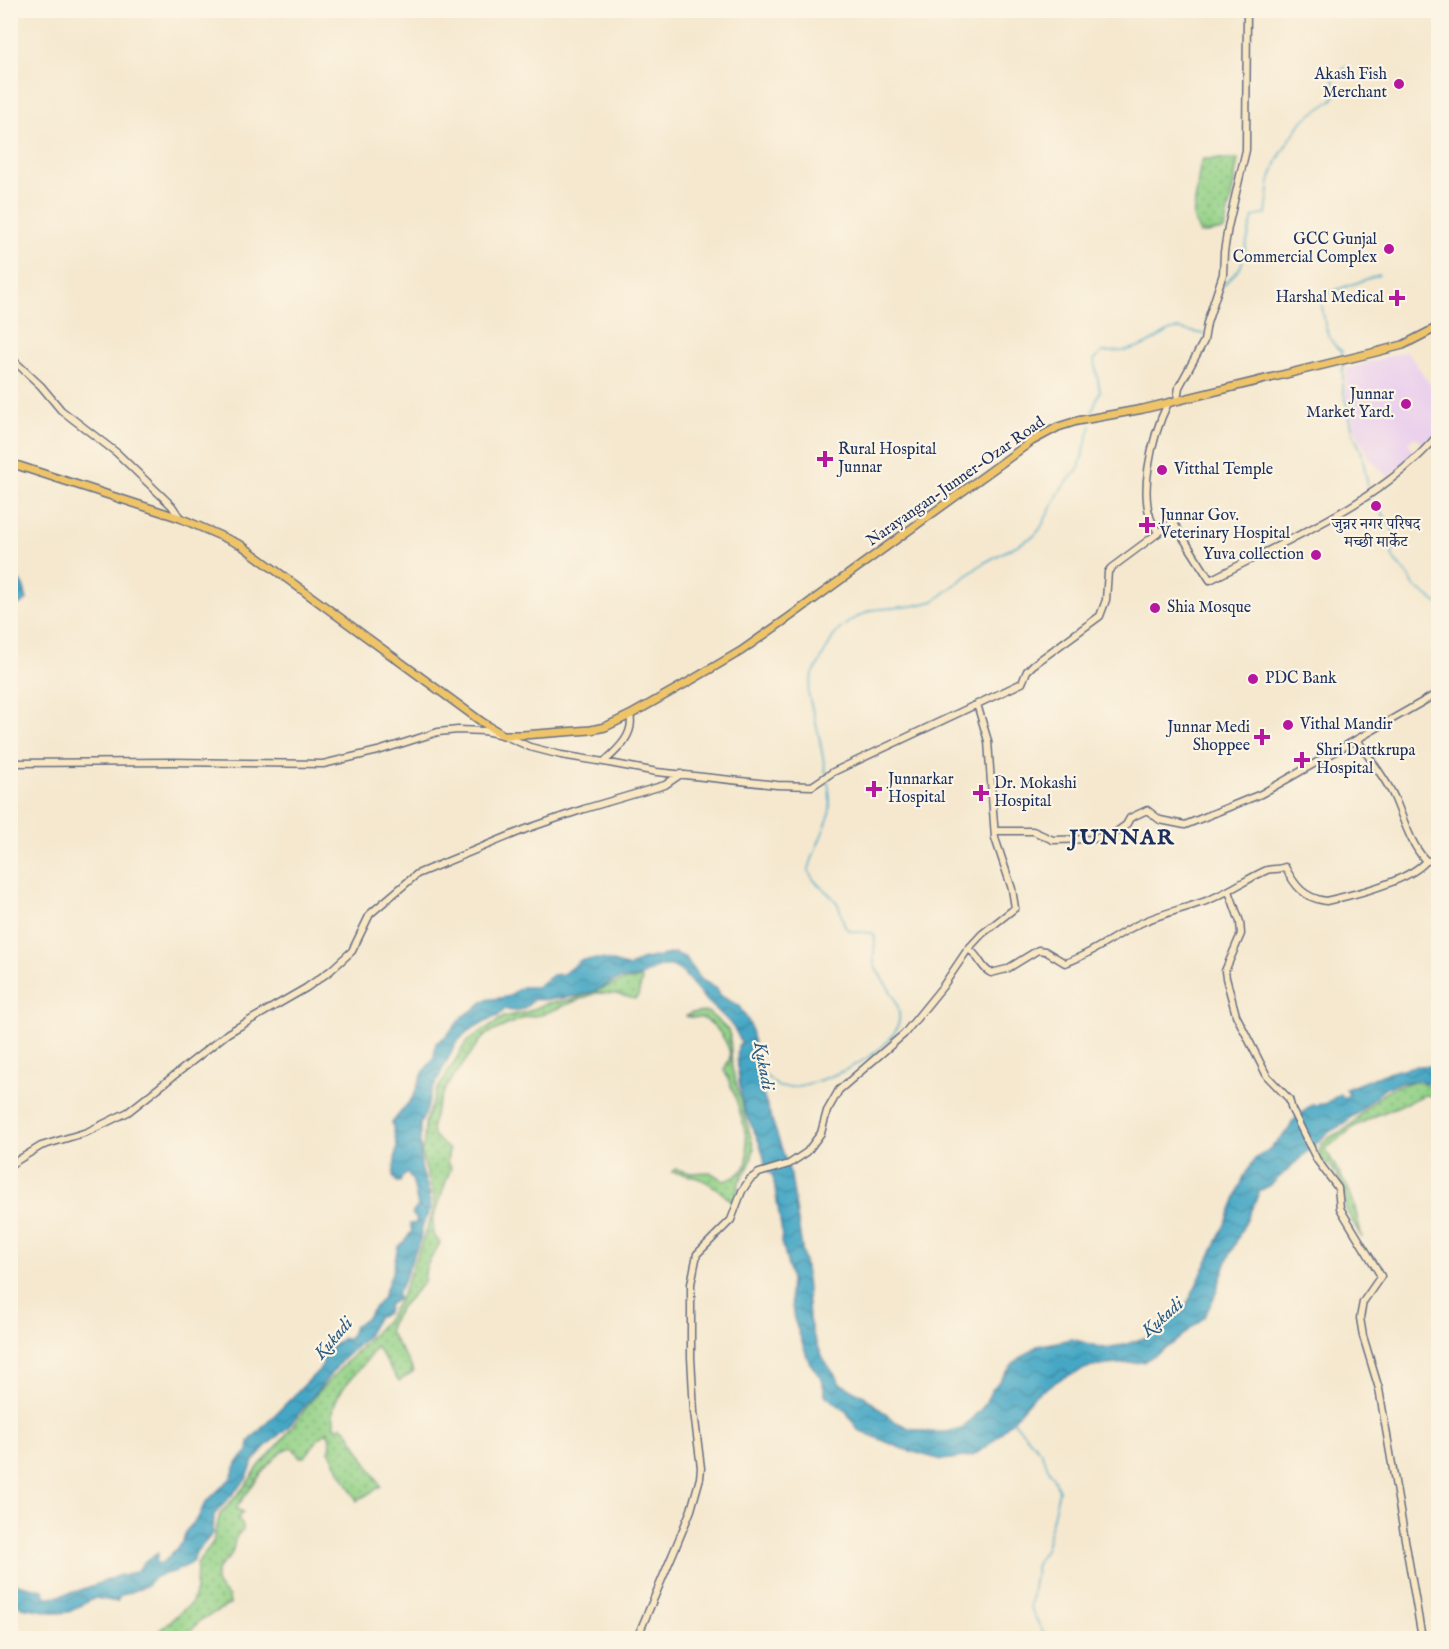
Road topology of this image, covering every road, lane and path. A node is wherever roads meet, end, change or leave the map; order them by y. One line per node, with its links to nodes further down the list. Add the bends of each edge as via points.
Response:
1 (1247, 10): 4 (street, via 1246,150 1228,227 1223,274 1204,341 1179,387)
2 (1438, 327): 4 (main road, Narayangan-Junner-Ozar Road, via 1403,345)
3 (10, 357): 8 (street, via 62,410 117,453)
4 (1177, 400): 5 (main road, Narayangan-Junner-Ozar Road)
5 (1167, 403): 9 (street, via 1156,431 1147,486 1149,513); 12 (main road, Narayangan-Junner-Ozar Road, via 1077,421 1047,432 741,651)
6 (1438, 435): 9 (street, via 1374,492 1210,580 1173,522)
7 (10, 463): 8 (main road)
8 (180, 518): 13 (main road, via 241,546)
9 (1158, 532): 11 (street, via 1108,572 1106,600 1100,616 1033,665 1022,683)
10 (1438, 693): 14 (street)
11 (977, 704): 17 (street, via 812,786); 18 (street, via 988,741)
12 (630, 716): 13 (main road, Narayangan-Junner-Ozar Road, via 591,730); 15 (street, via 627,737)
13 (503, 735): 15 (street, via 530,747); 16 (street, via 448,730 323,764)
14 (1357, 740): 18 (street, via 1261,794 1191,824 1160,820 1147,810 1130,818 1115,833 1093,839 1053,840 1033,831); 20 (street, via 1394,797)
15 (604, 762): 17 (street)
16 (10, 763)
17 (681, 774): 23 (street, via 665,784 526,829 417,874 370,914 343,961 306,988 228,1033 128,1112 94,1130 41,1146)
18 (995, 831): 22 (street, via 1016,906)
19 (1438, 860): 20 (street)
20 (1426, 861): 21 (street, via 1390,882 1326,901 1316,900 1295,887 1285,867 1269,870)
21 (1229, 891): 22 (street, via 1142,922 1065,963 1038,950 1007,969 991,973); 25 (street, via 1241,934 1225,971 1238,1020 1267,1076 1290,1099 1317,1160 1338,1188 1340,1208 1381,1276 1363,1302 1360,1318 1381,1399)
22 (968, 949): 24 (street, via 944,986 904,1034 839,1090 814,1145 789,1164 753,1177 745,1185 734,1216 697,1254 693,1268 691,1357 700,1478 691,1510)
23 (10, 1165)
24 (637, 1638)
25 (1422, 1638)

